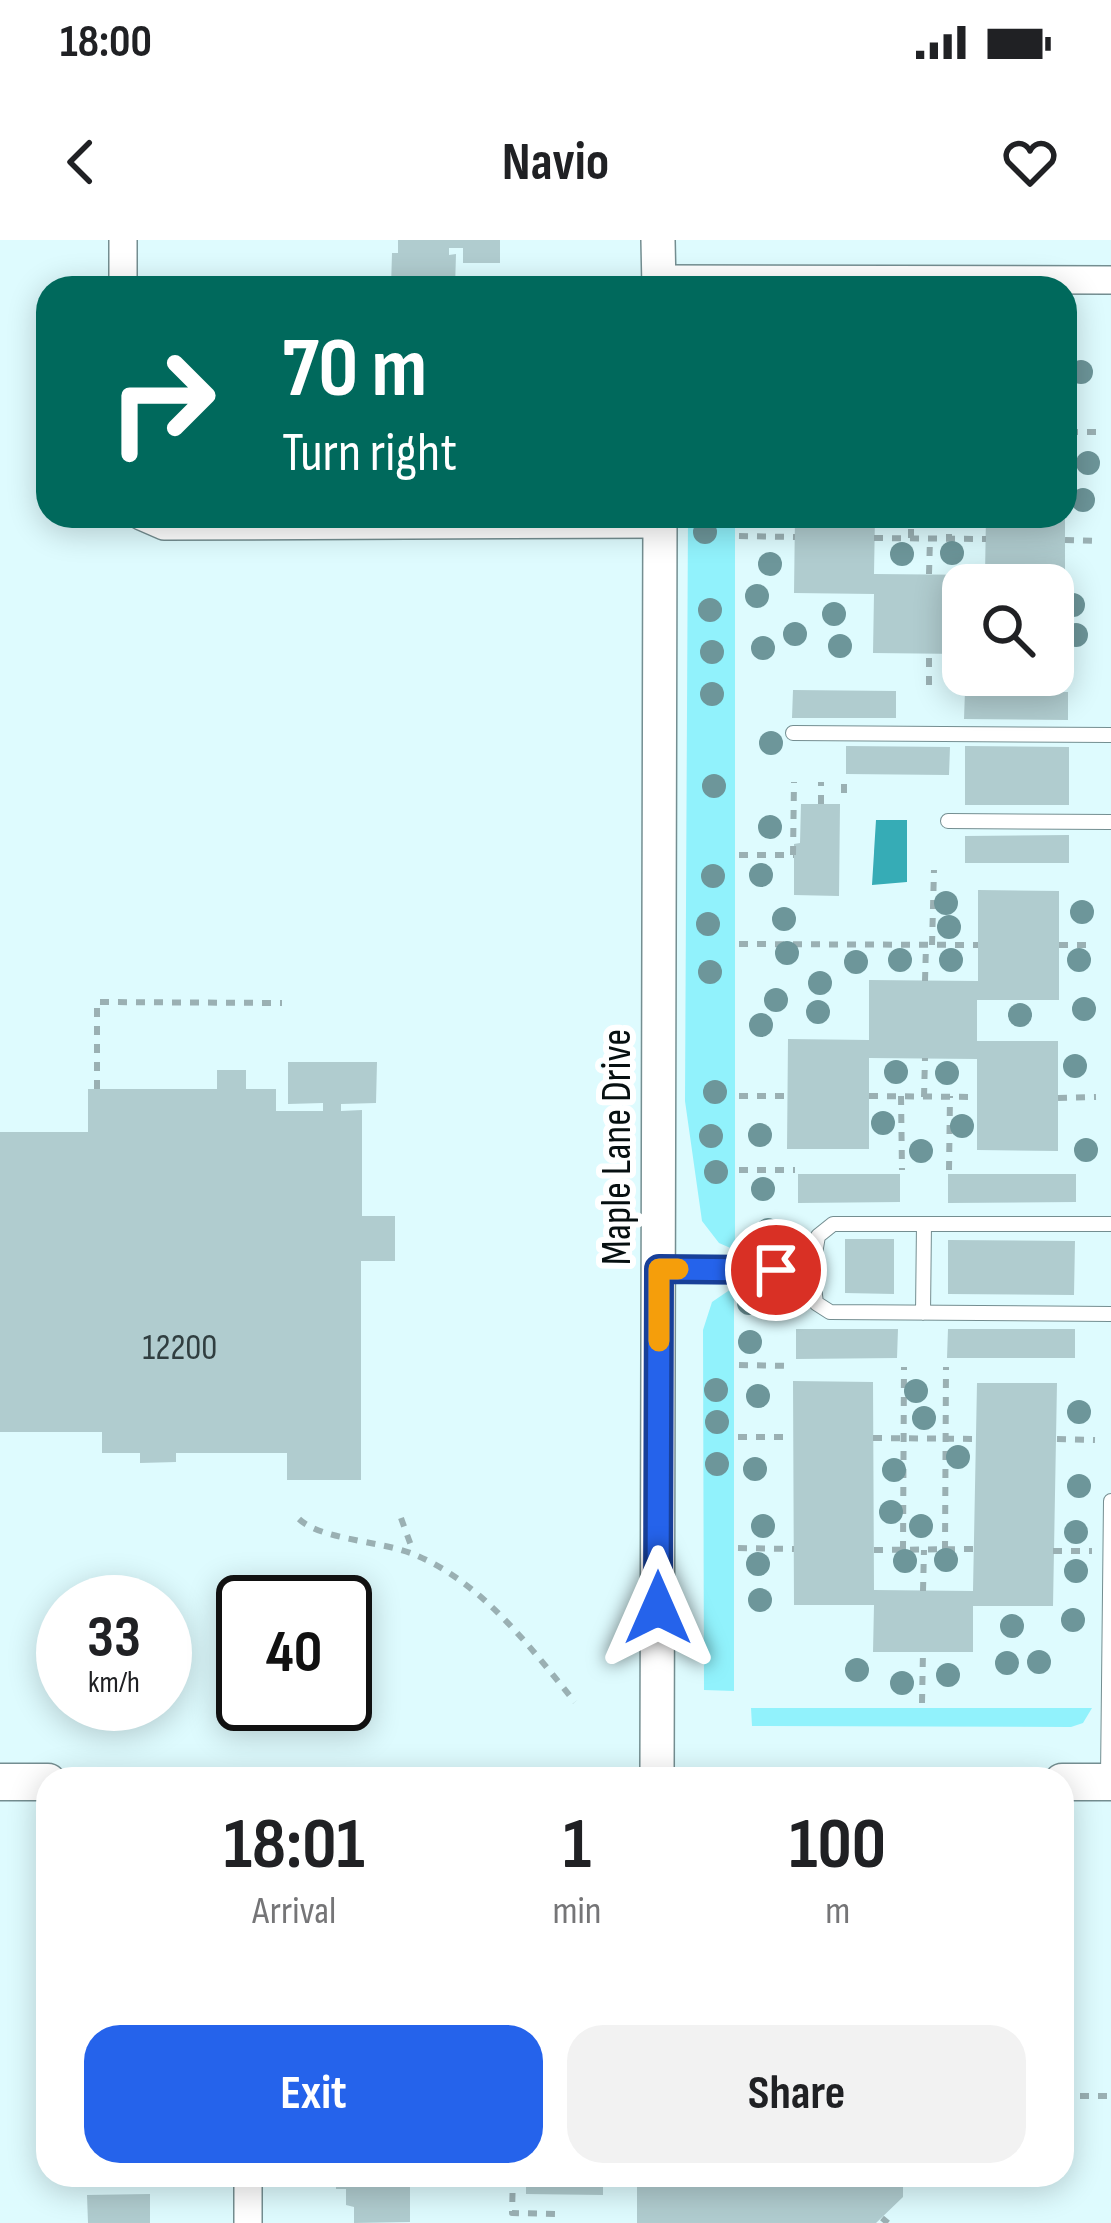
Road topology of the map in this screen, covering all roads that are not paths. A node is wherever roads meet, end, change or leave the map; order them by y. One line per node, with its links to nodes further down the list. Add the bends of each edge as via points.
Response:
1 (123, 240): 3 (street)
2 (658, 240): 4 (street)
3 (123, 276)
4 (659, 276)
5 (1077, 280): 6 (street)
6 (1111, 280)
7 (660, 528): 14 (street, Maple Lane Drive)
8 (794, 733): 9 (lane)
9 (1111, 735)
10 (948, 821): 11 (lane)
11 (1111, 822)
12 (924, 1224): 13 (lane); 15 (lane, via 833,1224 818,1236); 16 (lane)
13 (1111, 1224)
14 (659, 1269): 15 (lane); 19 (street, Maple Lane Drive)
15 (812, 1271): 16 (lane, via 816,1303 830,1312)
16 (923, 1312): 17 (lane)
17 (1111, 1314)
18 (1111, 1501): 23 (lane)
19 (657, 1767)
20 (0, 1782): 21 (main road)
21 (36, 1782)
22 (1074, 1782): 23 (main road)
23 (1109, 1782)
24 (248, 2187): 25 (street)
25 (248, 2223)

